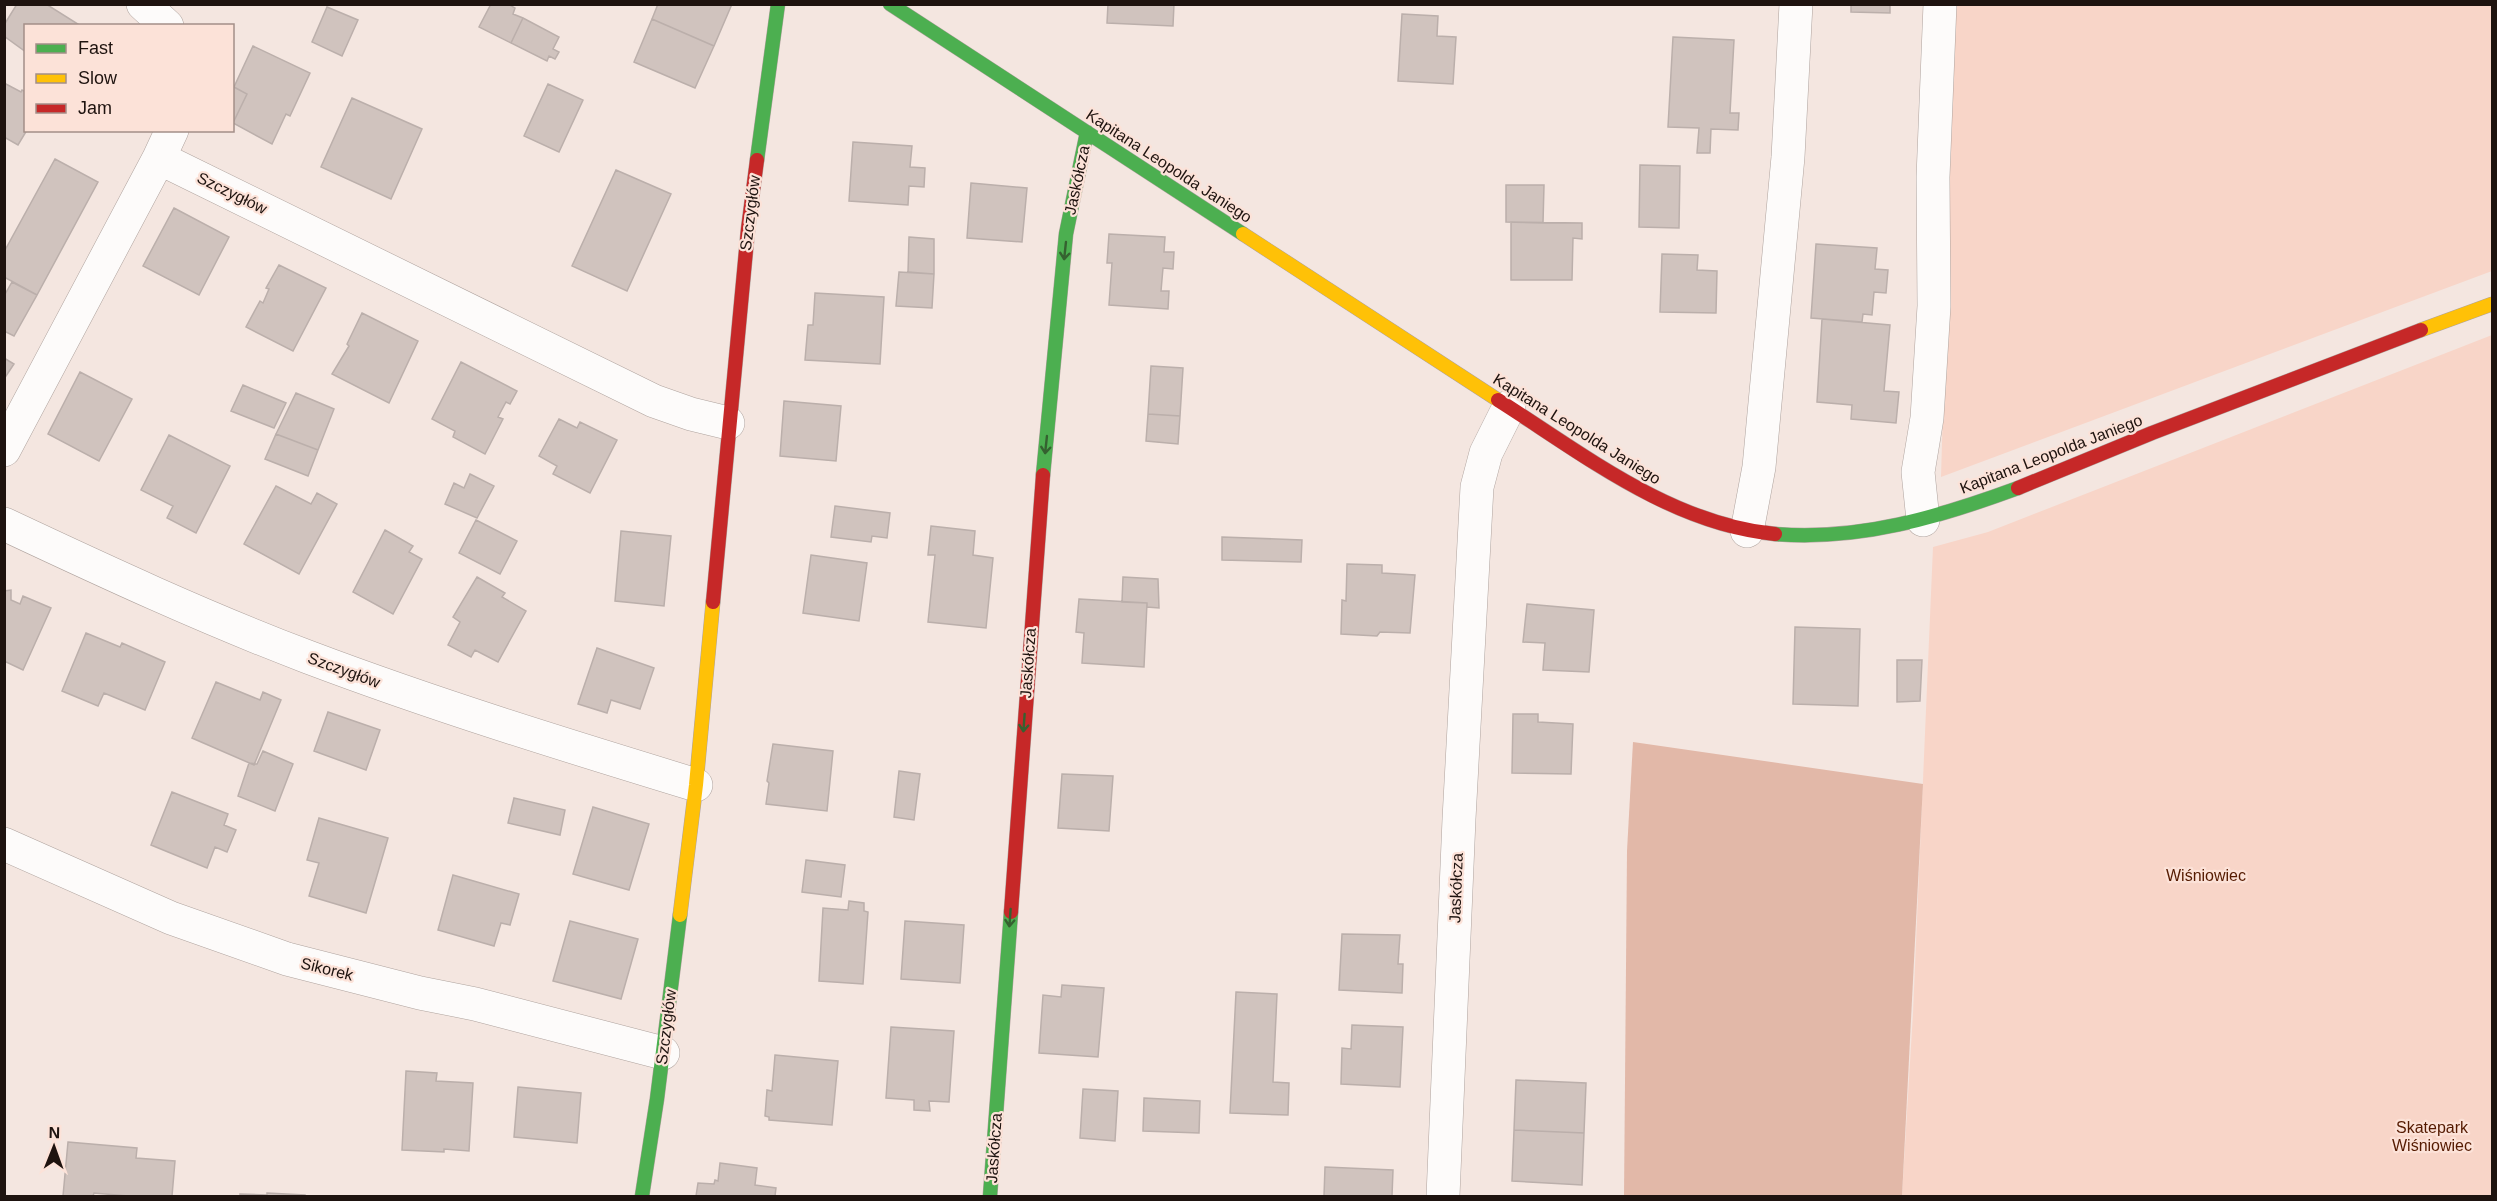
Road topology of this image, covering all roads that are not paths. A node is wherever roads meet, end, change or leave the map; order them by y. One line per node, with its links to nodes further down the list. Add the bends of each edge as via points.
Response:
1 (143, 4): 6 (street)
2 (778, 4): 11 (street, Szczygłów, via 748,229)
3 (890, 4): 7 (street, Kapitana Leopolda Janiego)
4 (1796, 4): 15 (street, via 1788,157 1759,467)
5 (1940, 4): 13 (street, via 1933,177 1934,306 1927,418 1918,472)
6 (165, 24)
7 (1087, 132): 10 (street, Kapitana Leopolda Janiego); 20 (street, Jaskółcza, one-way to 20, via 1066,234 1040,505)
8 (166, 144): 11 (street, Szczygłów, via 654,401); 12 (street, Szczygłów)
9 (2493, 304): 13 (street, Kapitana Leopolda Janiego)
10 (1509, 407): 15 (street, Kapitana Leopolda Janiego, via 1596,464 1670,505); 21 (street, Jaskółcza, via 1486,453 1478,487)
11 (728, 423): 16 (street, Szczygłów)
12 (4, 450)
13 (1923, 520): 15 (street, Kapitana Leopolda Janiego, via 1828,536)
14 (4, 524): 16 (street, Szczygłów, via 305,656 438,704)
15 (1747, 531)
16 (696, 785): 18 (street, Szczygłów)
17 (4, 844): 18 (street, Sikorek, via 171,918 287,959)
18 (663, 1053): 19 (street, Szczygłów)
19 (642, 1197)
20 (990, 1197)
21 (1443, 1197)

